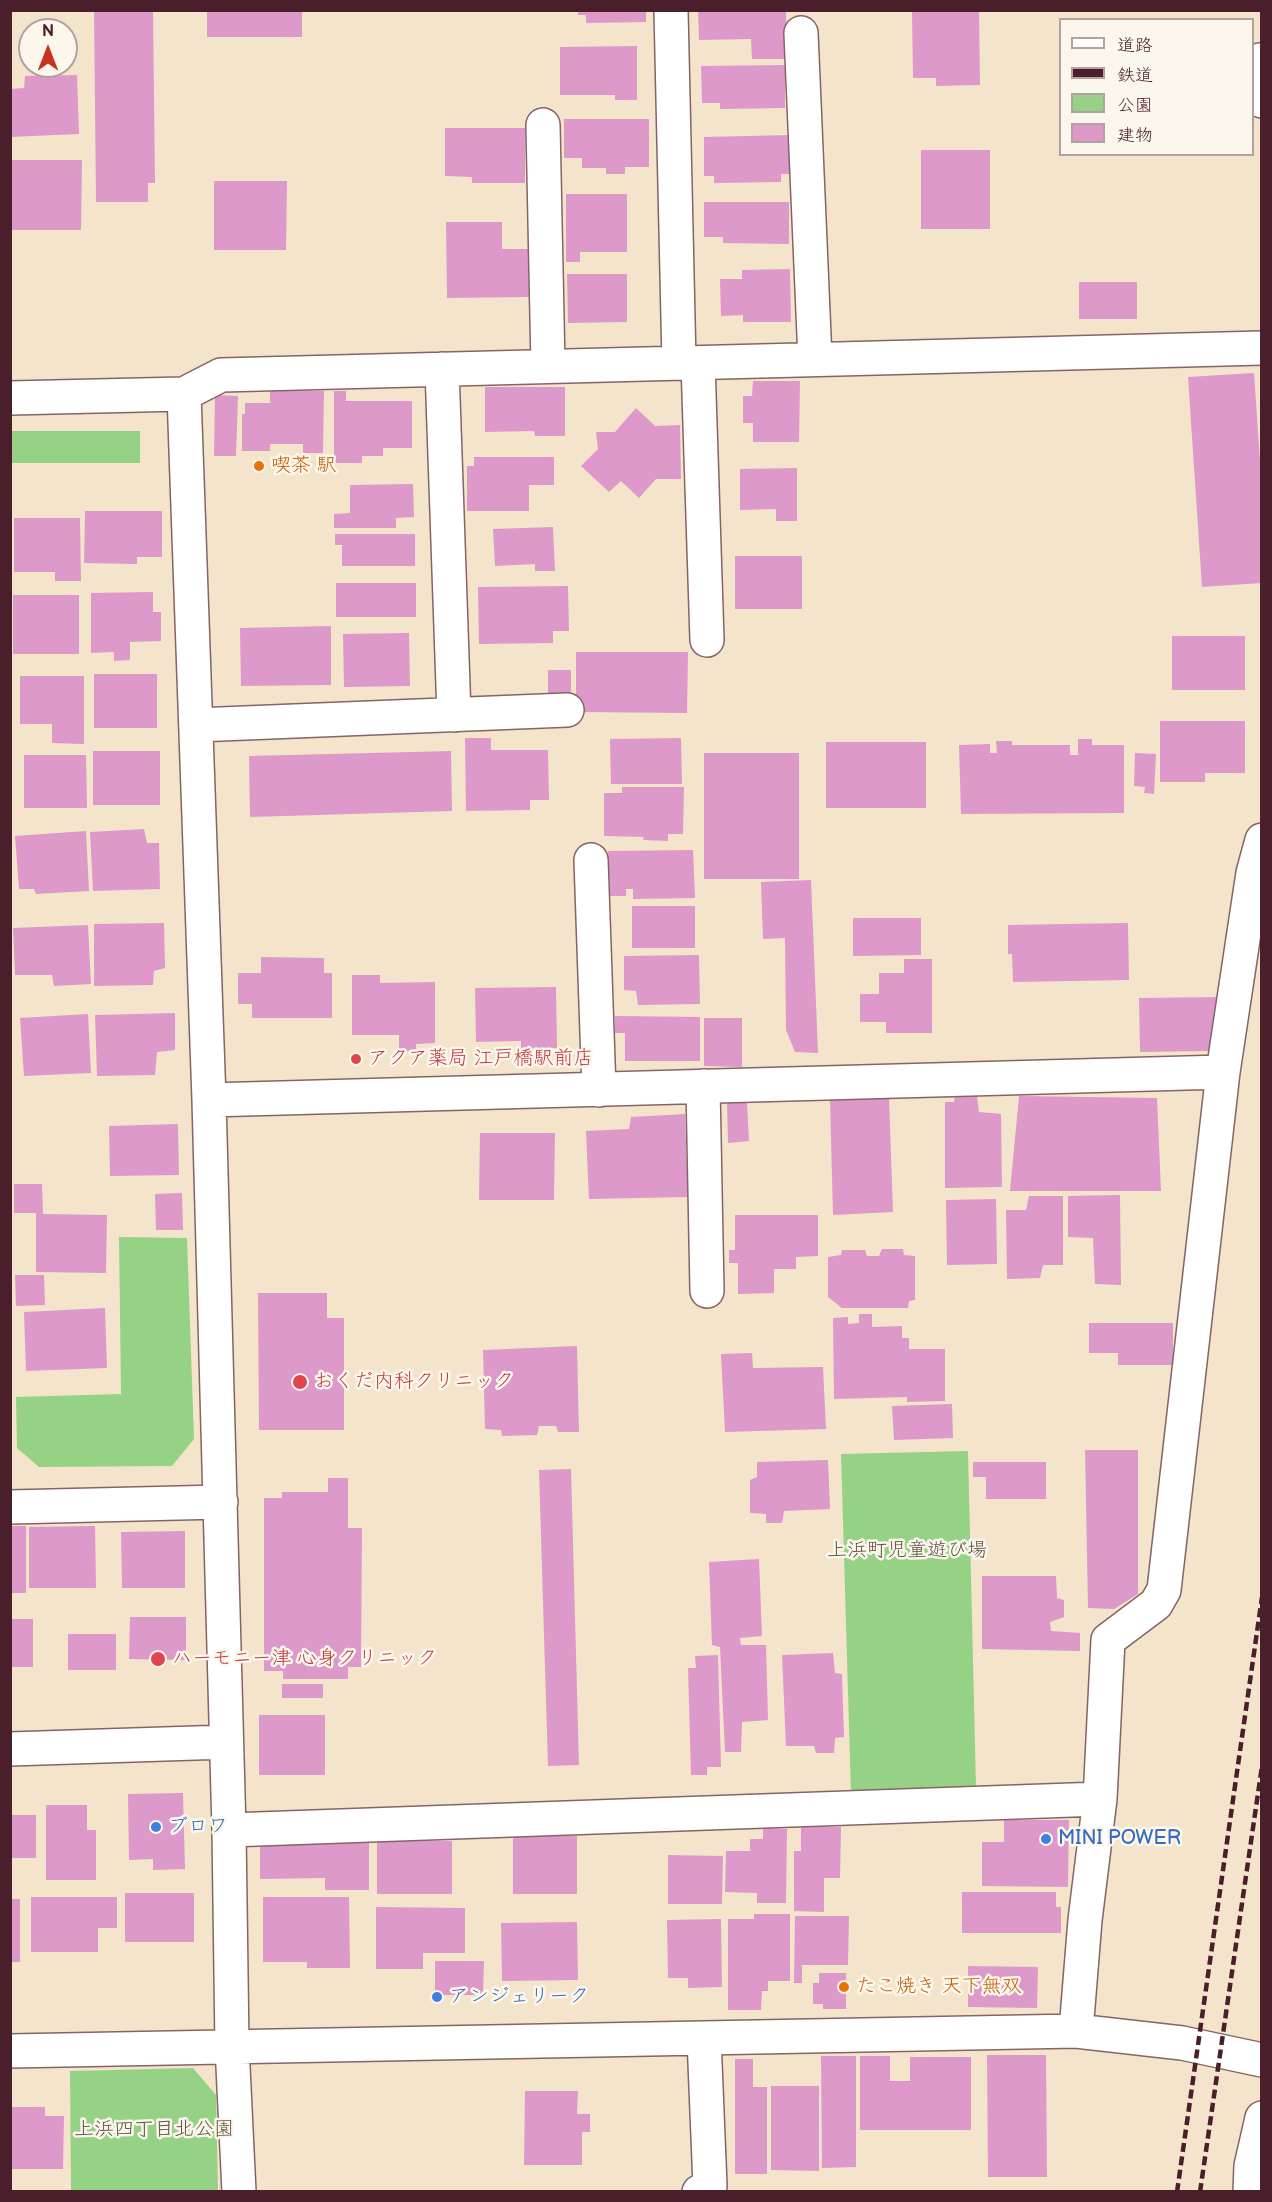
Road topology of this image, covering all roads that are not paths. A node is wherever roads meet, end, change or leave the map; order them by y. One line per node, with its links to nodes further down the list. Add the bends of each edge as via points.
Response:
1 (671, 10): 8 (street)
2 (801, 33): 7 (street)
3 (1260, 60): 4 (street)
4 (1262, 100)
5 (543, 125): 9 (street)
6 (1262, 348): 7 (street)
7 (815, 359): 8 (street)
8 (688, 363): 9 (street); 13 (street)
9 (548, 366): 10 (street)
10 (442, 369): 11 (street, via 221,375); 15 (street)
11 (184, 394): 12 (street); 16 (street)
12 (10, 398)
13 (707, 640)
14 (567, 710): 15 (street)
15 (454, 715): 16 (street)
16 (196, 725): 22 (street)
17 (1262, 840): 19 (street, via 1253,873)
18 (591, 861): 21 (street)
19 (1223, 1072): 20 (street); 28 (street, via 1164,1590 1156,1604 1108,1640)
20 (703, 1086): 21 (street); 23 (street)
21 (599, 1090): 22 (street)
22 (209, 1100): 24 (street)
23 (707, 1292)
24 (221, 1502): 25 (street); 26 (street)
25 (10, 1507)
26 (226, 1742): 27 (street); 29 (street)
27 (10, 1749)
28 (1100, 1798): 29 (street); 30 (street)
29 (229, 1830): 32 (street)
30 (1076, 2031): 31 (street); 34 (street, via 1182,2043)
31 (704, 2038): 32 (street); 37 (street, via 710,2186)
32 (232, 2046): 33 (street); 36 (street)
33 (10, 2051)
34 (1262, 2060)
35 (1262, 2118): 38 (street, via 1251,2166)
36 (239, 2192)
37 (699, 2192)
38 (1250, 2192)

